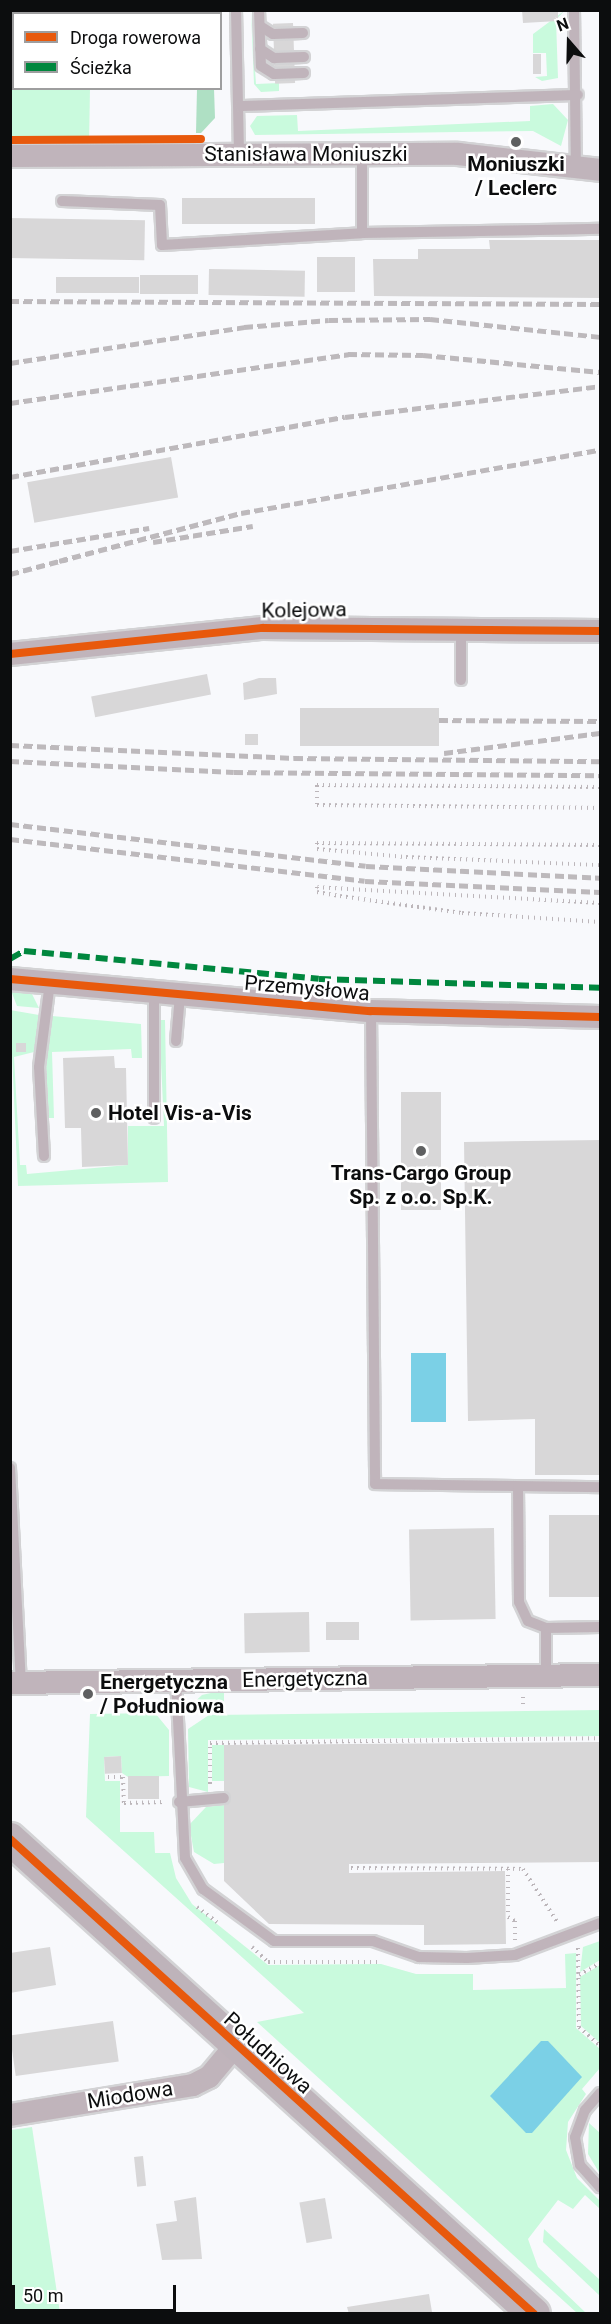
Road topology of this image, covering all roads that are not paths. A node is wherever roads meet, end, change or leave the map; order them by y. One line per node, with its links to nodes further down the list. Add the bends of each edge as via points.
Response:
1 (236, 10): 10 (lane)
2 (259, 10): 4 (lane)
3 (574, 10): 9 (lane)
4 (260, 26): 5 (lane, via 273,34); 6 (lane)
5 (303, 33)
6 (260, 49): 7 (lane, via 274,58); 8 (lane, via 266,72)
7 (304, 57)
8 (304, 73)
9 (578, 95): 10 (lane); 14 (lane)
10 (240, 106): 11 (lane)
11 (238, 154): 12 (street, Stanisława Moniuszki); 13 (street, Stanisława Moniuszki)
12 (362, 154): 14 (street, Stanisława Moniuszki, via 480,155); 18 (lane)
13 (10, 156)
14 (576, 166): 15 (street, Stanisława Moniuszki)
15 (600, 170)
16 (62, 201): 18 (lane, via 160,205 162,245)
17 (600, 229): 18 (lane)
18 (362, 232)
19 (461, 628): 20 (street, Kolejowa); 21 (street, Kolejowa, via 263,628); 22 (lane)
20 (600, 631)
21 (10, 654)
22 (461, 680)
23 (10, 979): 24 (street, Przemysłowa)
24 (50, 982): 25 (street, Przemysłowa); 31 (lane, via 39,1067)
25 (154, 992): 26 (street, Przemysłowa); 30 (lane)
26 (180, 995): 27 (street, Przemysłowa); 29 (lane)
27 (371, 1011): 28 (street, Przemysłowa); 33 (lane, via 375,1484)
28 (600, 1017)
29 (176, 1041)
30 (154, 1118)
31 (44, 1156)
32 (10, 1468): 35 (lane)
33 (518, 1487): 34 (lane); 37 (lane, via 519,1602 528,1621)
34 (600, 1487)
35 (14, 1599): 41 (lane)
36 (600, 1627): 37 (lane)
37 (546, 1628): 38 (lane)
38 (546, 1676): 39 (street, Energetyczna); 40 (street, Energetyczna)
39 (600, 1676)
40 (176, 1680): 41 (street, Energetyczna); 43 (lane)
41 (16, 1683)
42 (224, 1798): 43 (lane)
43 (179, 1802): 45 (lane, via 191,1874 274,1941 373,1941 419,1957 515,1955)
44 (10, 1839): 46 (street, Południowa)
45 (600, 1923)
46 (234, 2047): 48 (street, Miodowa, via 209,2077 193,2085); 50 (street, Południowa)
47 (600, 2093): 49 (lane, via 585,2110 575,2137 580,2165)
48 (10, 2115)
49 (600, 2187)
50 (534, 2313)

